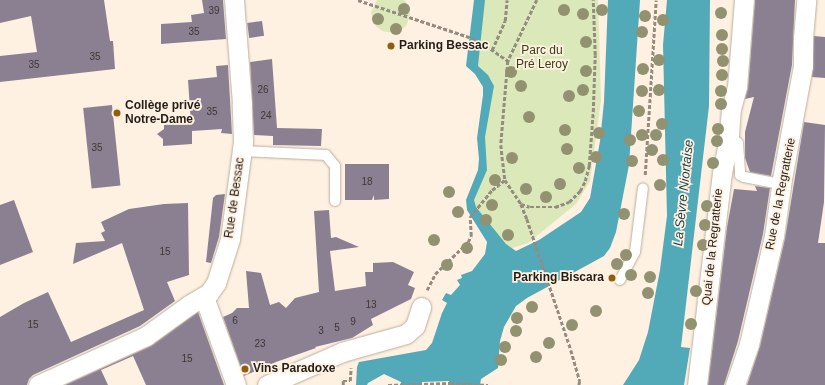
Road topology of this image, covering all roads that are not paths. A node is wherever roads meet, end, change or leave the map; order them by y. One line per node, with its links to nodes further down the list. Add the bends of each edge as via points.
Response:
1 (234, 0): 7 (street, Rue de Bessac, via 242,104)
2 (732, 0): 5 (street, Quai de la Regratterie, via 729,85)
3 (744, 0): 5 (street, Quai de la Regratterie, via 737,87)
4 (806, 0): 8 (street, Rue de la Regratterie, via 804,66)
5 (731, 109): 6 (street, Quai de la Regratterie)
6 (729, 136): 8 (lane, via 738,143 740,175); 17 (street, Quai de la Regratterie, via 713,239)
7 (242, 151): 10 (lane, via 326,155 335,166); 12 (street, Rue de Bessac, via 230,239 216,283)
8 (781, 184): 18 (street, Rue de la Regratterie, via 774,236 749,344)
9 (643, 188): 11 (lane, via 635,252)
10 (335, 201)
11 (620, 280)
12 (204, 297): 14 (street, via 146,336); 15 (street)
13 (421, 307): 16 (street, via 415,326 406,334 342,352)
14 (38, 385)
15 (236, 385)
16 (267, 385)
17 (696, 385)
18 (735, 385)

